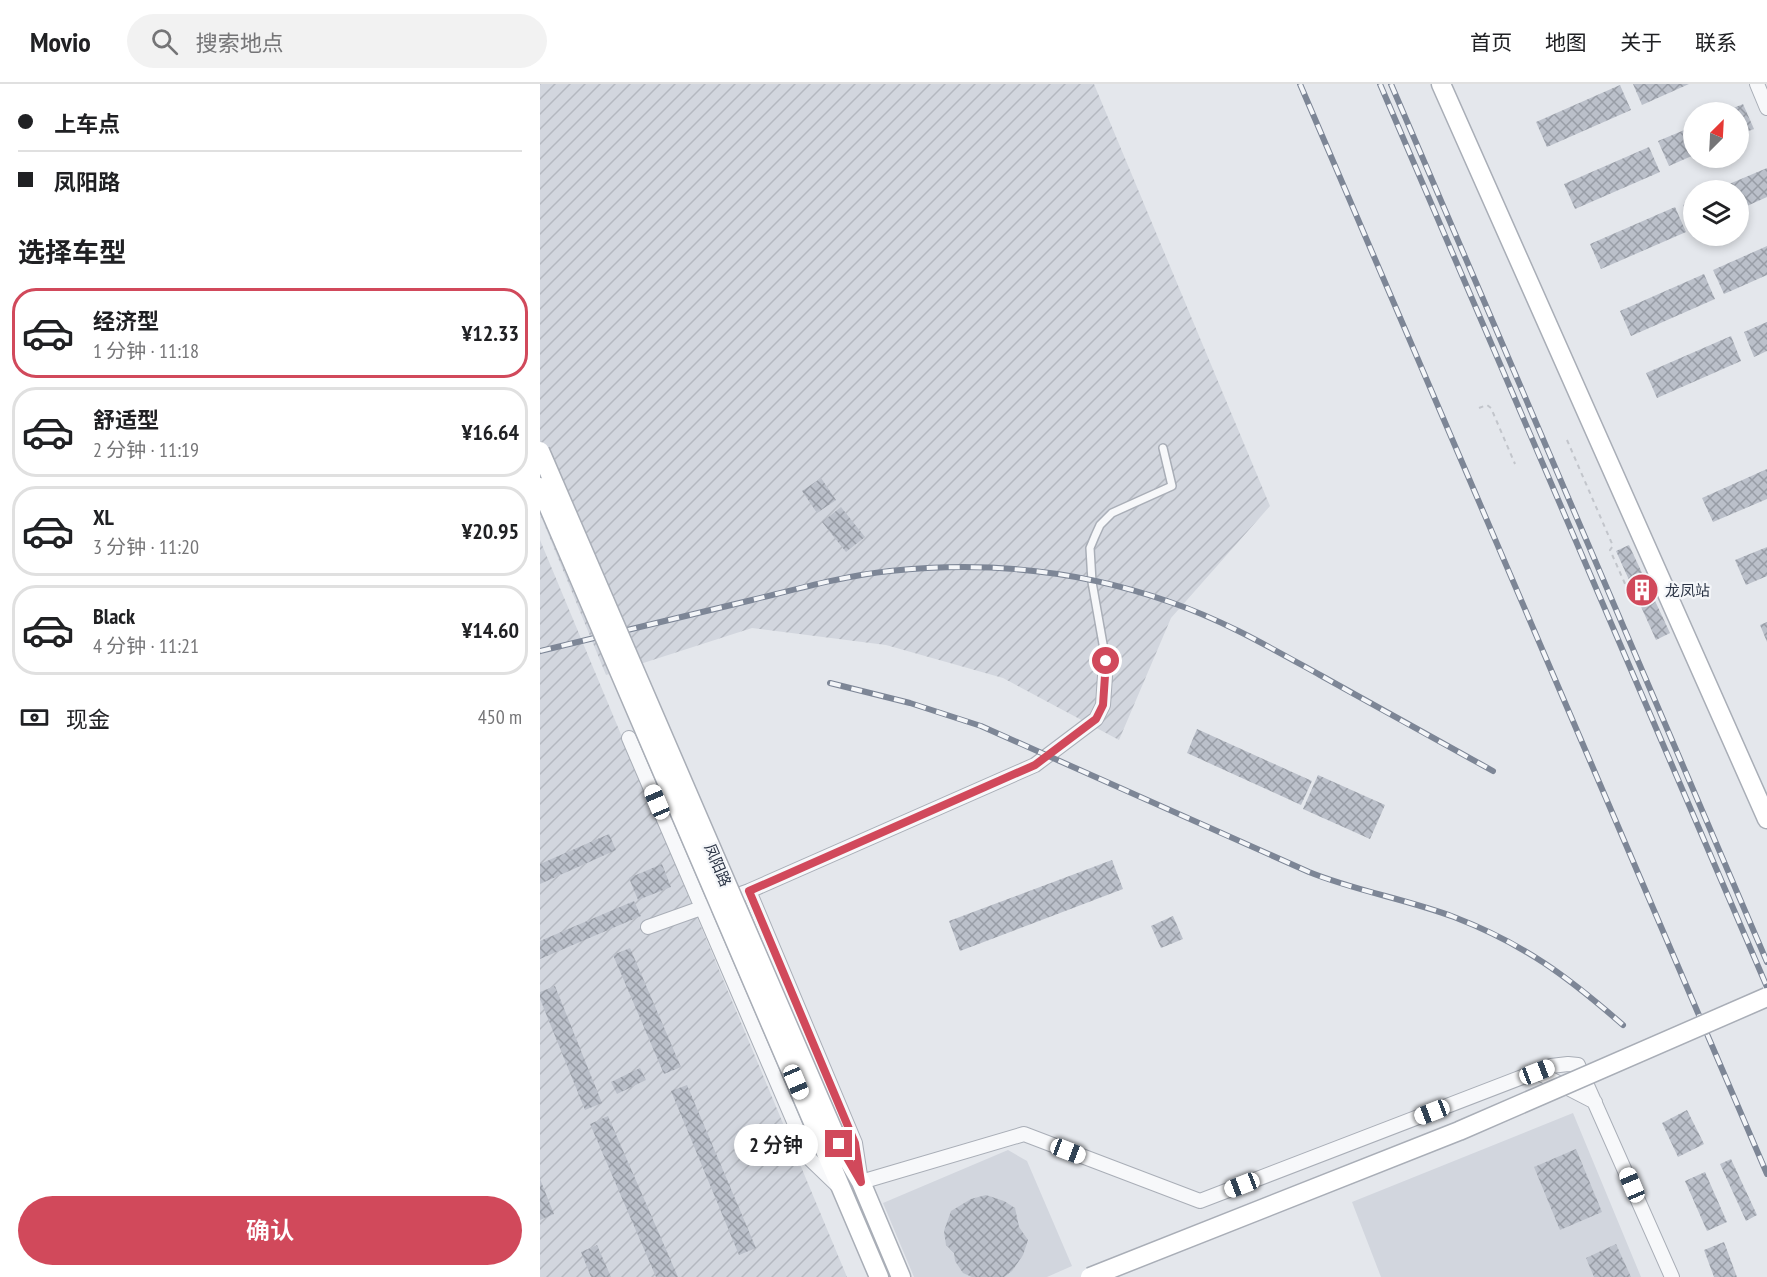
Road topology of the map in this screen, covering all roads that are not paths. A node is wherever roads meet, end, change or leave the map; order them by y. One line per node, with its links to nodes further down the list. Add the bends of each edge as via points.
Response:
1 (1441, 84): 9 (main road)
2 (1757, 84): 3 (street)
3 (1767, 108)
4 (1163, 448): 7 (lane, via 1172,486 1112,513 1100,525 1090,548)
5 (540, 452): 17 (main road, 凤阳路, bridge)
6 (540, 487): 17 (main road, 凤阳路, bridge)
7 (1106, 661): 10 (street, via 1103,705 1096,719 1035,765)
8 (629, 738): 11 (street)
9 (1767, 819)
10 (749, 891): 11 (street); 18 (street, via 855,1143)
11 (702, 908): 12 (street); 19 (street, via 810,1159)
12 (648, 927)
13 (1767, 997): 22 (main road, bridge, via 1460,1131)
14 (1767, 1006): 23 (main road)
15 (1537, 1072): 16 (street); 16 (street, via 1551,1066 1578,1065); 18 (street, via 1200,1201 1024,1134)
16 (1595, 1102): 24 (street)
17 (832, 1146): 18 (main road, 凤阳路); 19 (main road)
18 (861, 1182): 21 (main road, 凤阳路)
19 (843, 1191): 20 (main road)
20 (879, 1277)
21 (901, 1277)
22 (1090, 1277)
23 (1124, 1277)
24 (1671, 1277)

